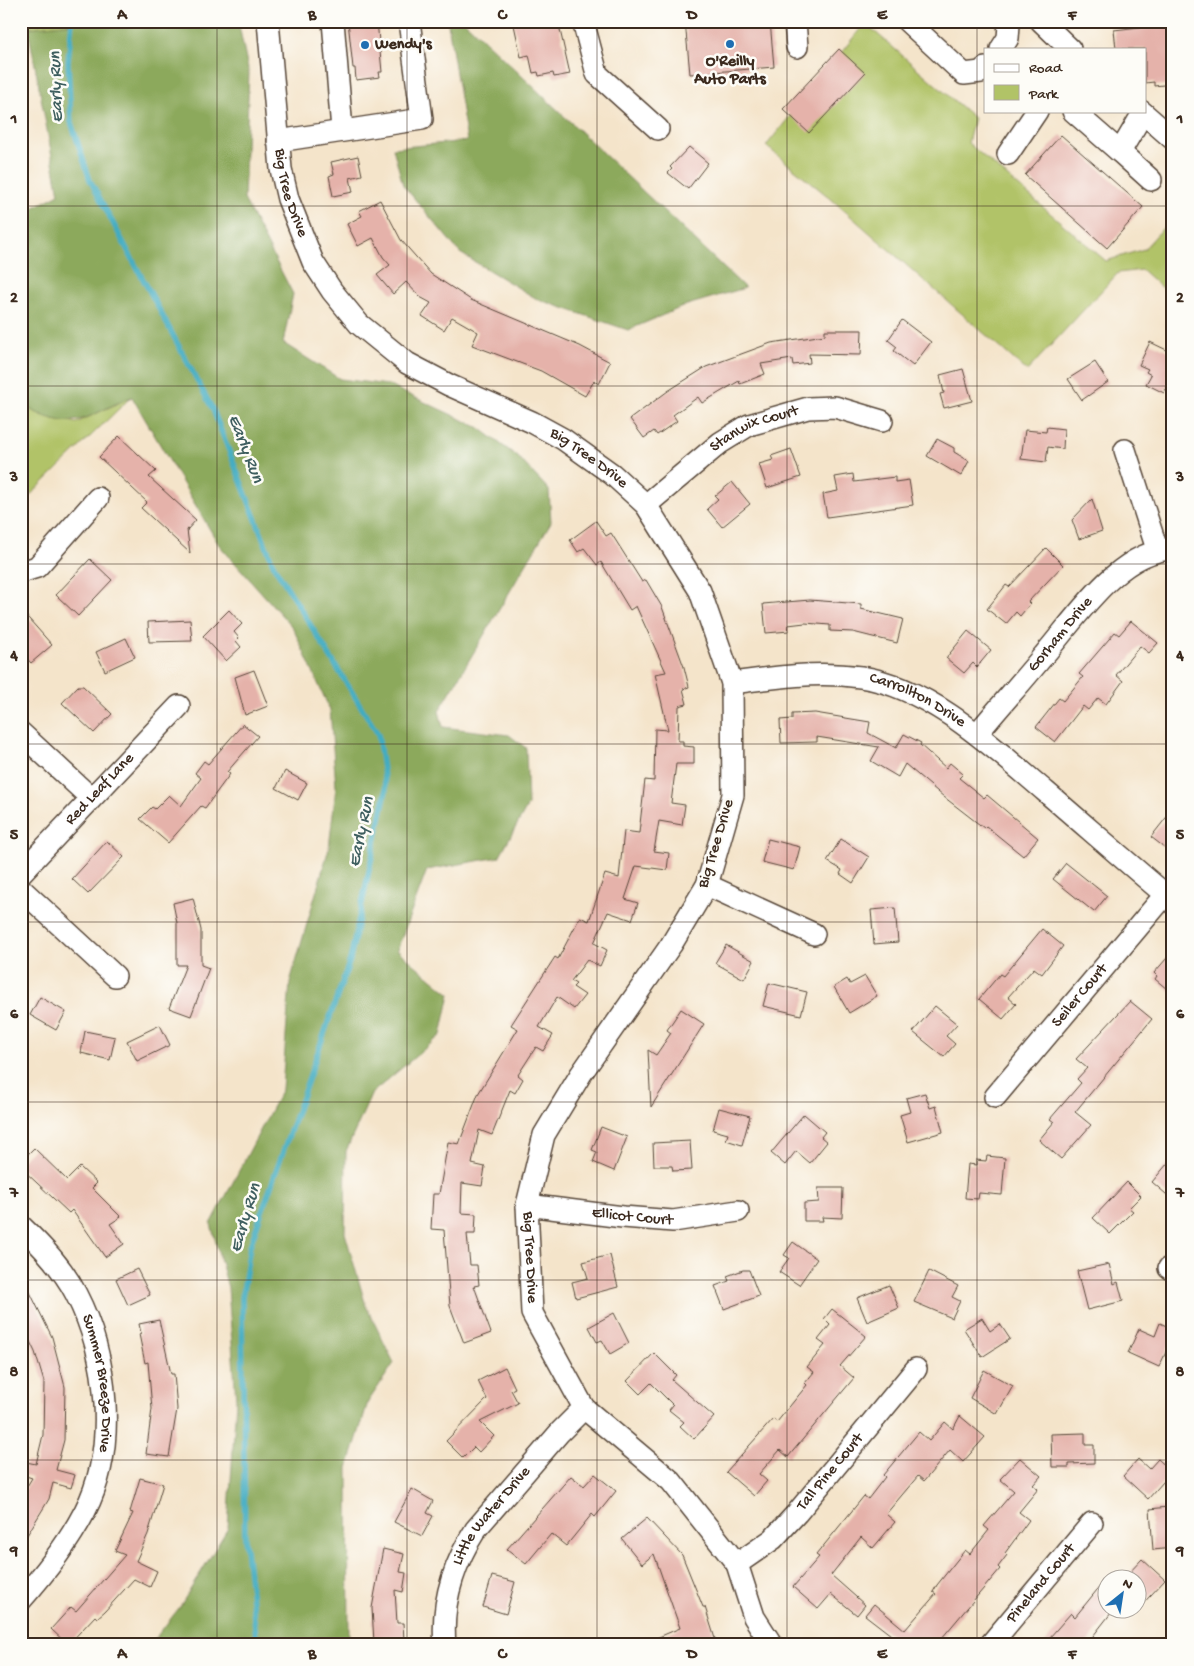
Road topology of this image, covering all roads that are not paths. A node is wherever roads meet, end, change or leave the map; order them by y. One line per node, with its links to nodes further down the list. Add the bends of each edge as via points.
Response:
1 (268, 21): 19 (street, Big Tree Drive)
2 (333, 21): 17 (street)
3 (409, 21): 17 (street, via 422,119)
4 (583, 21): 16 (street, via 597,74)
5 (795, 21): 10 (street)
6 (906, 21): 12 (street, via 964,74)
7 (1006, 21): 11 (street, via 1009,25 1008,38)
8 (1041, 21): 9 (street)
9 (1060, 45)
10 (797, 46)
11 (1002, 48)
12 (984, 69)
13 (1036, 112): 21 (street)
14 (1074, 112): 20 (street)
15 (1142, 112): 18 (street); 20 (street)
16 (658, 129)
17 (342, 130): 19 (street)
18 (1173, 139)
19 (278, 141): 26 (street, Big Tree Drive, via 288,199 313,262 359,324 407,363 563,439 612,474)
20 (1120, 152): 22 (street)
21 (1008, 154)
22 (1152, 180)
23 (882, 421): 26 (street, Stanwix Court, via 835,407 808,408 748,425 713,449)
24 (1125, 450): 27 (street)
25 (98, 498): 28 (street, via 37,567)
26 (646, 505): 29 (street, Big Tree Drive, via 700,592)
27 (1165, 549): 32 (street, Gorham Drive, via 1126,567 1098,590)
28 (21, 572)
29 (732, 683): 32 (street, Carrollton Drive, via 797,674 861,677 921,698); 35 (street, Big Tree Drive, via 733,795)
30 (179, 706): 33 (street, Red Leaf Lane)
31 (21, 733): 33 (street)
32 (977, 734): 37 (street, Carrollton Drive)
33 (91, 798): 34 (street, Red Leaf Lane)
34 (21, 874)
35 (707, 886): 38 (street); 41 (street, Big Tree Drive, via 544,1135)
36 (21, 889): 39 (street)
37 (1169, 898): 40 (street, Seiler Court)
38 (814, 934)
39 (115, 976)
40 (995, 1097)
41 (527, 1205): 42 (street, Ellicot Court, via 673,1221); 45 (street, Big Tree Drive, via 532,1313)
42 (738, 1211)
43 (21, 1226): 48 (street, Summer Breeze Drive, via 54,1260 76,1294 94,1337 104,1381 106,1421 100,1470 86,1510 53,1565)
44 (916, 1369): 47 (street, Tall Pine Court, via 797,1514 773,1539)
45 (584, 1408): 47 (street, Big Tree Drive, via 671,1481); 49 (street, Little Water Drive, via 482,1522 465,1546 452,1573 445,1602)
46 (1092, 1523): 51 (street, Pineland Court)
47 (737, 1564): 50 (street, Big Tree Drive, via 754,1617)
48 (21, 1600)
49 (445, 1645)
50 (772, 1645)
51 (990, 1645)

